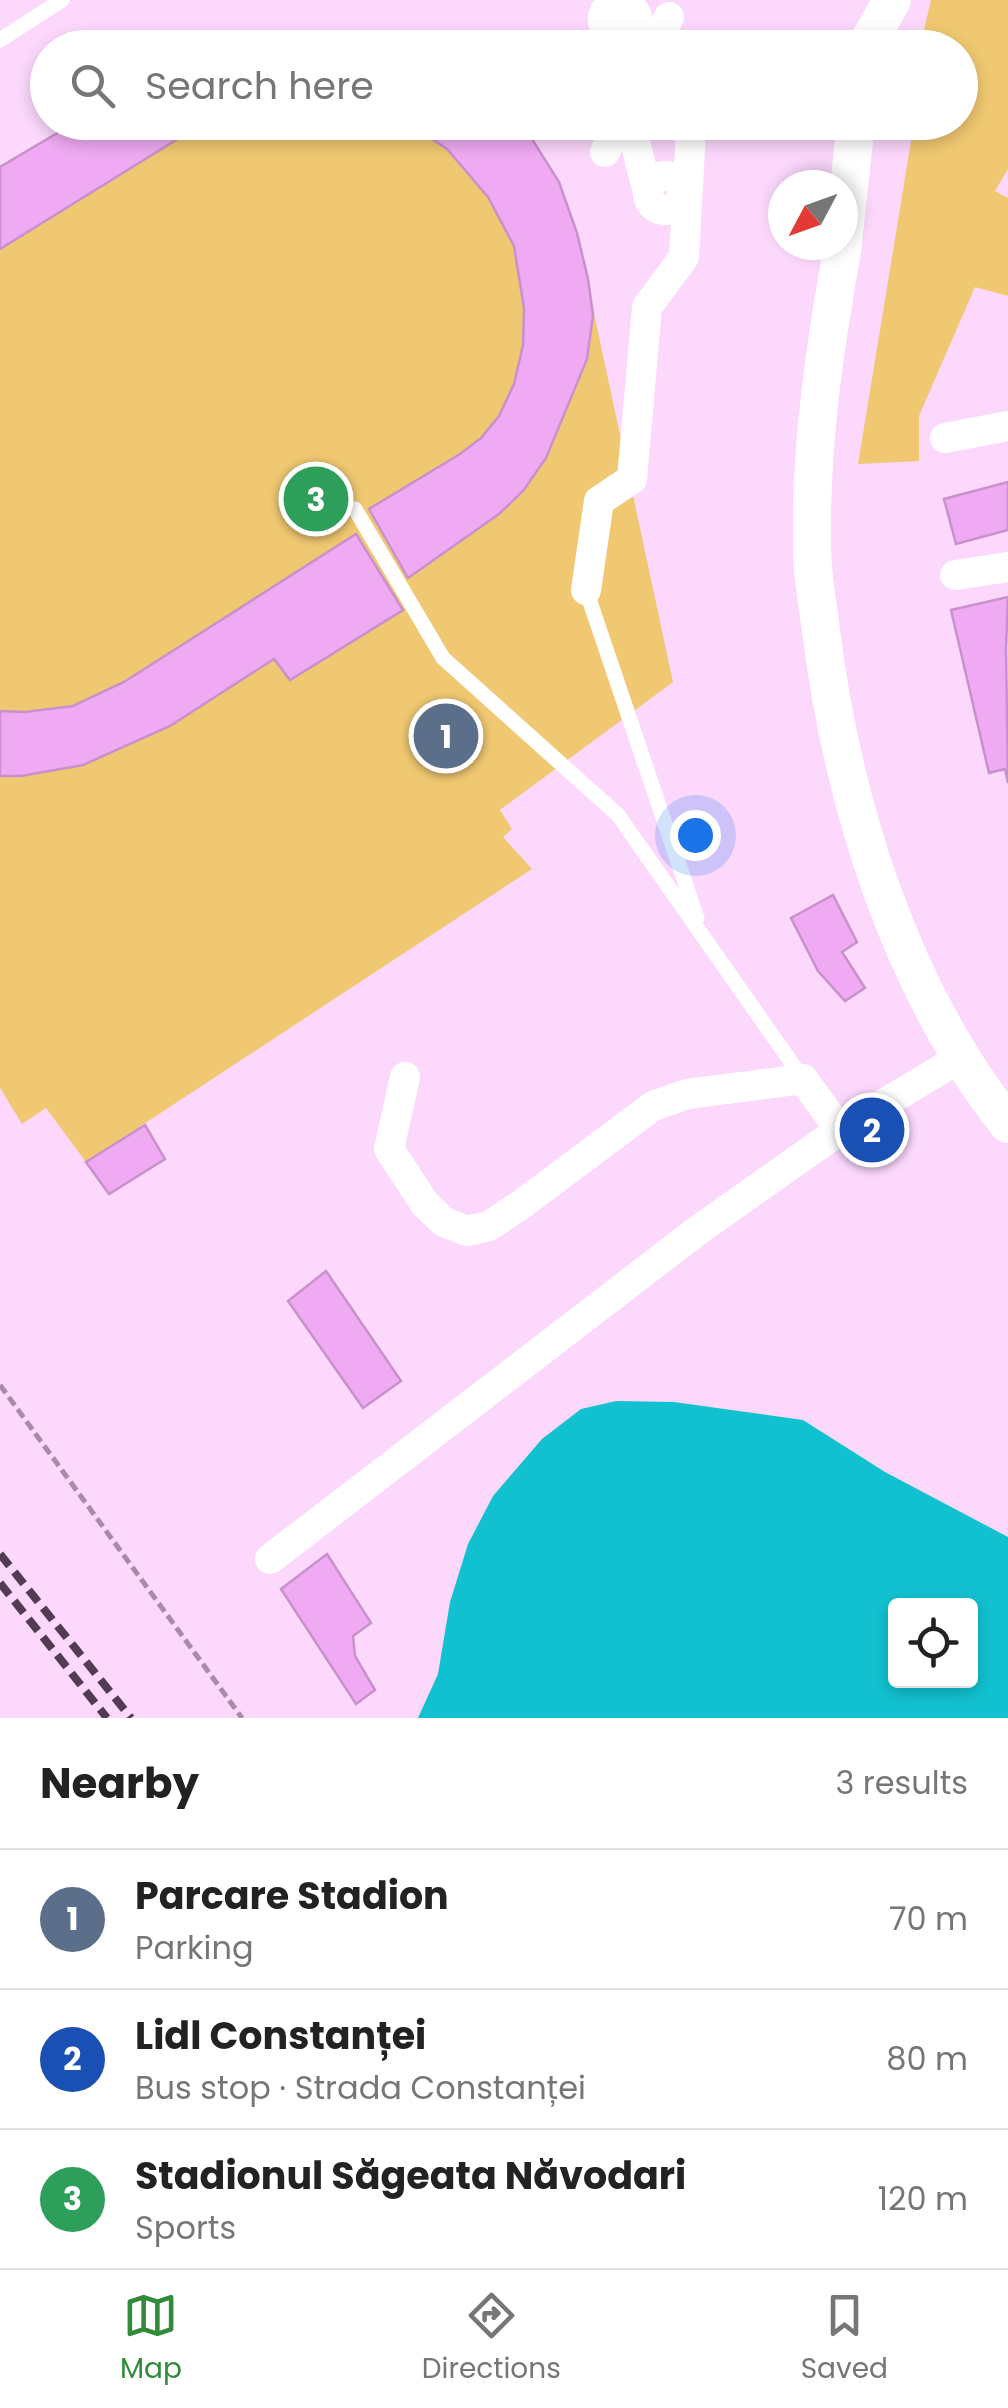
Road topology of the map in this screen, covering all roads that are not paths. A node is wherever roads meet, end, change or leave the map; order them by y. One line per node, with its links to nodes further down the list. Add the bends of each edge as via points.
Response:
1 (62, 0): 14 (lane)
2 (862, 0): 11 (street)
3 (876, 0): 12 (street)
4 (892, 0): 13 (street)
5 (669, 18): 10 (street)
6 (593, 30): 7 (street, via 602,17)
7 (607, 30)
8 (633, 30): 9 (street, via 636,14)
9 (640, 30)
10 (663, 30)
11 (865, 30)
12 (869, 30)
13 (875, 30)
14 (0, 40)
15 (611, 140): 20 (street)
16 (634, 140): 17 (street, via 649,198 656,207 671,208 681,196)
17 (669, 140)
18 (691, 140): 28 (street, via 684,257 646,307 632,479 600,501)
19 (854, 140): 21 (street)
20 (605, 152)
21 (851, 170)
22 (840, 260): 30 (street, via 812,479 812,553 829,693 873,862)
23 (1008, 426): 24 (street)
24 (946, 438)
25 (356, 509): 29 (lane, via 443,658 618,816)
26 (1008, 566): 27 (street)
27 (955, 575)
28 (586, 590): 29 (lane)
29 (703, 936): 32 (lane)
30 (960, 1058): 33 (street); 34 (street)
31 (405, 1077): 32 (street, via 390,1149 425,1204 467,1232 522,1204 653,1106 687,1094)
32 (803, 1079): 34 (street)
33 (1008, 1124)
34 (840, 1130): 35 (street, via 697,1231)
35 (270, 1558)

